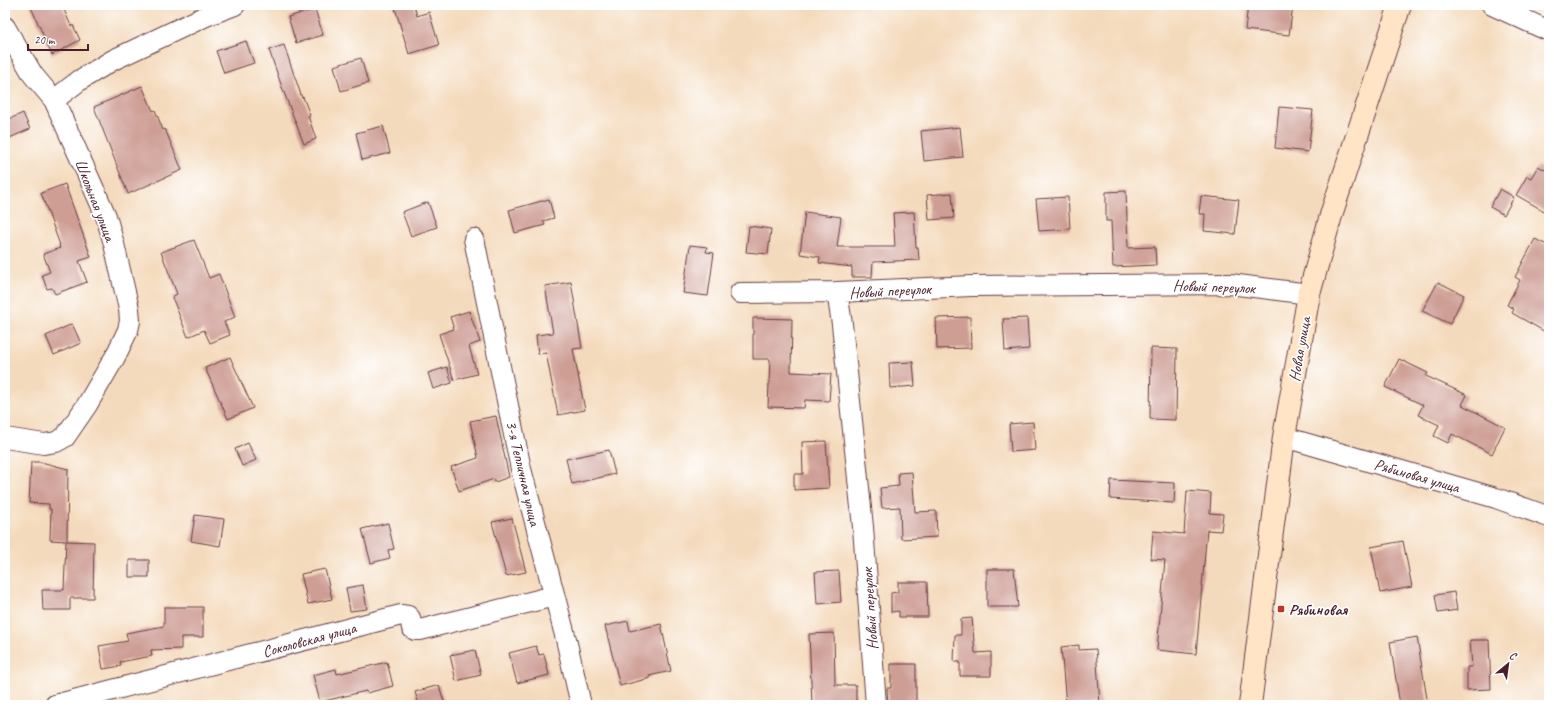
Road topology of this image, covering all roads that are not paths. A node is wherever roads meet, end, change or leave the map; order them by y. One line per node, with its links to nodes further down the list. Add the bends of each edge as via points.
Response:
1 (235, 5): 6 (street, via 113,60)
2 (1400, 5): 10 (main road, Новая улица, via 1332,212)
3 (1492, 5): 5 (street)
4 (5, 27): 6 (street, Школьная улица, via 33,75)
5 (1549, 31)
6 (54, 100): 12 (street, Школьная улица, via 106,216 130,321 115,357 70,432 61,441 44,444)
7 (474, 239): 14 (street, 3-я Тепличная улица, via 521,469)
8 (837, 292): 9 (street); 10 (street, Новый переулок, via 972,286 1230,284); 17 (street, Новый переулок, via 863,527)
9 (740, 293)
10 (1309, 294): 11 (main road, Новая улица)
11 (1284, 437): 13 (street, Рябиновая улица, via 1496,498); 18 (main road, Новая улица)
12 (5, 438)
13 (1549, 517)
14 (554, 596): 15 (street, Соколовская улица, via 420,630 412,628 408,616 401,615); 16 (street, 3-я Тепличная улица)
15 (55, 705)
16 (582, 705)
17 (876, 705)
18 (1250, 705)

